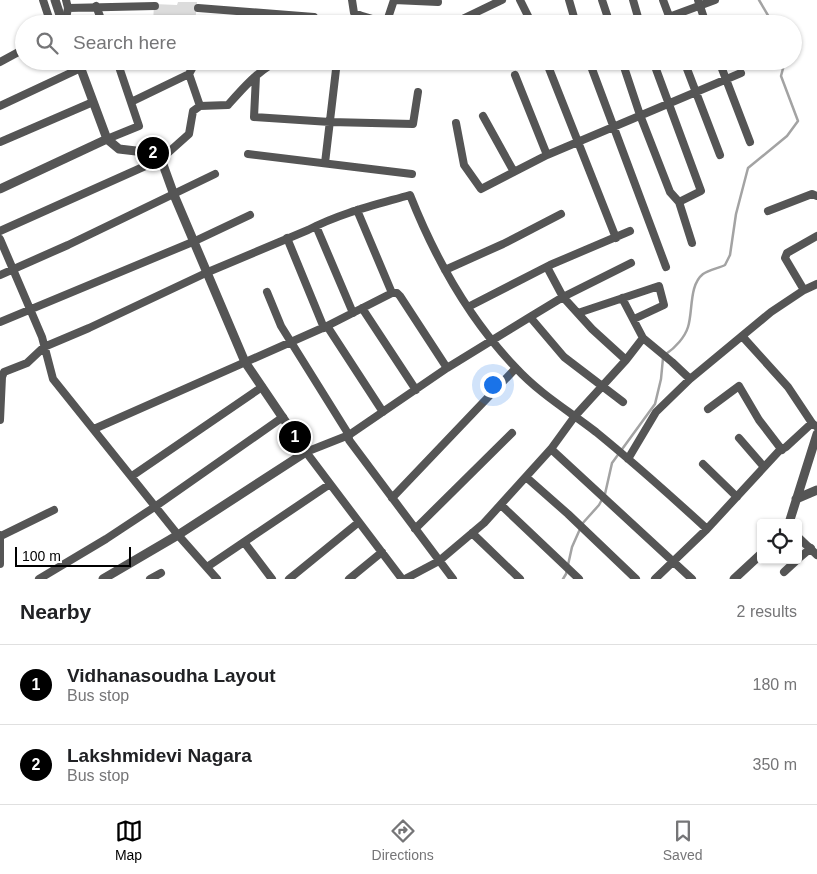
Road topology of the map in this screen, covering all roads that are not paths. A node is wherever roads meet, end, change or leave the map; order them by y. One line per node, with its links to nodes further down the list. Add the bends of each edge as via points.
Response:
1 (43, 0): 18 (street)
2 (55, 0): 19 (street)
3 (352, 0): 22 (street, via 354,13)
4 (394, 0): 12 (street); 23 (street)
5 (502, 0): 24 (street)
6 (520, 0): 25 (street)
7 (569, 0): 26 (street)
8 (602, 0): 27 (street)
9 (633, 0): 28 (street)
10 (663, 0): 29 (street)
11 (715, 0): 13 (street)
12 (438, 2)
13 (699, 3): 30 (street); 31 (street)
14 (67, 4): 15 (street)
15 (96, 6): 16 (street); 20 (street)
16 (155, 6)
17 (198, 8): 21 (street)
18 (48, 15)
19 (60, 15)
20 (100, 15)
21 (288, 15)
22 (359, 15)
23 (387, 15)
24 (470, 15)
25 (527, 15)
26 (573, 15)
27 (607, 15)
28 (637, 15)
29 (669, 15)
30 (679, 15)
31 (703, 15)
32 (15, 54): 33 (street)
33 (0, 62)
34 (70, 70): 56 (street)
35 (82, 70): 53 (street)
36 (121, 70): 54 (street)
37 (192, 70): 47 (street)
38 (264, 70): 49 (street)
39 (336, 70): 60 (street)
40 (550, 70): 65 (street)
41 (592, 70): 62 (street)
42 (625, 70): 58 (street)
43 (657, 70): 55 (street)
44 (687, 70): 52 (street)
45 (722, 70): 50 (street)
46 (741, 73): 50 (street)
47 (189, 74): 54 (street); 57 (street)
48 (515, 75): 68 (street)
49 (256, 76): 57 (street, via 228,105); 60 (street, via 254,117)
50 (726, 80): 52 (street); 66 (street)
51 (418, 92): 60 (street, via 413,124)
52 (695, 93): 55 (street); 69 (street)
53 (93, 102): 63 (street); 64 (street)
54 (131, 102): 63 (street, via 139,126)
55 (668, 104): 58 (street); 78 (street, via 701,191)
56 (0, 106)
57 (200, 106): 70 (street, via 193,111 189,134)
58 (640, 115): 62 (street); 78 (street, via 670,192)
59 (483, 116): 72 (street)
60 (330, 122): 71 (street)
61 (456, 123): 72 (street, via 464,165 481,189)
62 (613, 127): 65 (street); 94 (street)
63 (107, 139): 70 (street, via 119,149 153,153); 75 (street)
64 (0, 142)
65 (578, 142): 68 (street); 88 (street)
66 (750, 142)
67 (248, 154): 71 (street)
68 (548, 155): 72 (street)
69 (720, 155)
70 (161, 160): 76 (street); 84 (street)
71 (325, 163): 74 (street)
72 (514, 172)
73 (215, 174): 76 (street)
74 (412, 174)
75 (0, 189)
76 (174, 195): 90 (street); 95 (street)
77 (817, 196): 80 (street, via 812,194)
78 (679, 202): 91 (street)
79 (357, 210): 83 (street); 96 (street, via 410,195); 102 (street)
80 (768, 211)
81 (561, 214): 96 (street)
82 (250, 216): 90 (street)
83 (316, 226): 87 (street); 108 (street)
84 (0, 231)
85 (630, 231): 88 (street)
86 (817, 236): 100 (street, via 787,253 785,258)
87 (287, 238): 97 (street); 113 (street)
88 (616, 238): 93 (street)
89 (0, 239): 95 (street)
90 (195, 241): 97 (street); 107 (street)
91 (692, 243)
92 (631, 263): 103 (street)
93 (548, 267): 103 (street); 105 (street)
94 (666, 267)
95 (13, 269): 98 (street); 107 (street)
96 (445, 270): 105 (street)
97 (208, 272): 118 (street); 120 (street)
98 (0, 275)
99 (817, 284): 100 (street)
100 (804, 290): 114 (street)
101 (266, 292): 117 (street)
102 (392, 293): 106 (street); 121 (street, via 400,296)
103 (563, 297): 109 (street); 110 (street)
104 (622, 298): 109 (street); 111 (street); 111 (street, via 659,286 664,305)
105 (468, 307): 116 (street)
106 (362, 308): 108 (street); 127 (street)
107 (30, 310): 112 (street); 118 (street)
108 (353, 313): 113 (street)
109 (578, 313): 119 (street)
110 (530, 317): 116 (street); 126 (street, via 564,357)
111 (634, 319): 115 (street)
112 (0, 322)
113 (326, 327): 117 (street); 130 (street)
114 (742, 336): 124 (street); 134 (street, via 788,387)
115 (643, 338): 119 (street); 124 (street)
116 (493, 341): 121 (street); 122 (street)
117 (291, 342): 120 (street); 138 (street)
118 (44, 347): 123 (street, via 27,363 4,372); 135 (street, via 53,379)
119 (626, 360): 126 (street)
120 (244, 362): 125 (street); 135 (street)
121 (447, 368): 127 (street)
122 (516, 368): 131 (street, via 544,396); 151 (street)
123 (1, 378): 133 (street)
124 (690, 379): 143 (street, via 656,412)
125 (262, 387): 132 (street); 146 (street)
126 (603, 387): 128 (street); 131 (street)
127 (416, 390): 130 (street)
128 (623, 402)
129 (708, 408): 141 (street, via 739,386)
130 (382, 412): 138 (street)
131 (575, 416): 140 (street); 143 (street)
132 (283, 417): 142 (street); 154 (street)
133 (0, 420)
134 (815, 425): 141 (street)
135 (94, 429): 146 (street)
136 (512, 433): 158 (street)
137 (817, 434): 152 (street)
138 (349, 435): 142 (street); 151 (street, via 349,440)
139 (739, 438): 145 (street)
140 (551, 449): 147 (street); 171 (street)
141 (782, 450): 145 (street)
142 (306, 452): 148 (street); 161 (street)
143 (625, 457): 159 (street)
144 (703, 464): 150 (street)
145 (764, 468): 150 (street)
146 (132, 476): 154 (street)
147 (526, 477): 153 (street); 189 (street)
148 (330, 484): 157 (street); 164 (street)
149 (817, 490): 152 (street)
150 (737, 497): 159 (street)
151 (392, 498): 158 (street)
152 (796, 500): 156 (street)
153 (501, 504): 160 (street); 188 (street)
154 (156, 506): 161 (street); 178 (street)
155 (54, 510): 162 (street)
156 (790, 519)
157 (359, 522): 166 (street); 183 (street)
158 (416, 529): 170 (street)
159 (707, 529): 171 (street)
160 (472, 534): 170 (street); 187 (street)
161 (178, 535): 174 (street); 179 (street)
162 (0, 536): 172 (street)
163 (802, 540): 165 (street)
164 (244, 542): 174 (street); 182 (street)
165 (811, 548): 167 (street); 168 (street)
166 (382, 552): 184 (street); 185 (street)
167 (817, 555)
168 (802, 556)
169 (757, 558): 192 (street)
170 (439, 560): 185 (street); 186 (street)
171 (672, 562): 190 (street); 191 (street)
172 (0, 564)
173 (793, 564): 175 (street)
174 (207, 567): 177 (street)
175 (784, 572)
176 (161, 573): 180 (street)
177 (215, 576): 181 (street)
178 (39, 579)
179 (103, 579)
180 (150, 579)
181 (205, 579)
182 (272, 579)
183 (289, 579)
184 (349, 579)
185 (404, 579)
186 (453, 579)
187 (520, 579)
188 (579, 579)
189 (636, 579)
190 (655, 579)
191 (692, 579)
192 (734, 579)

